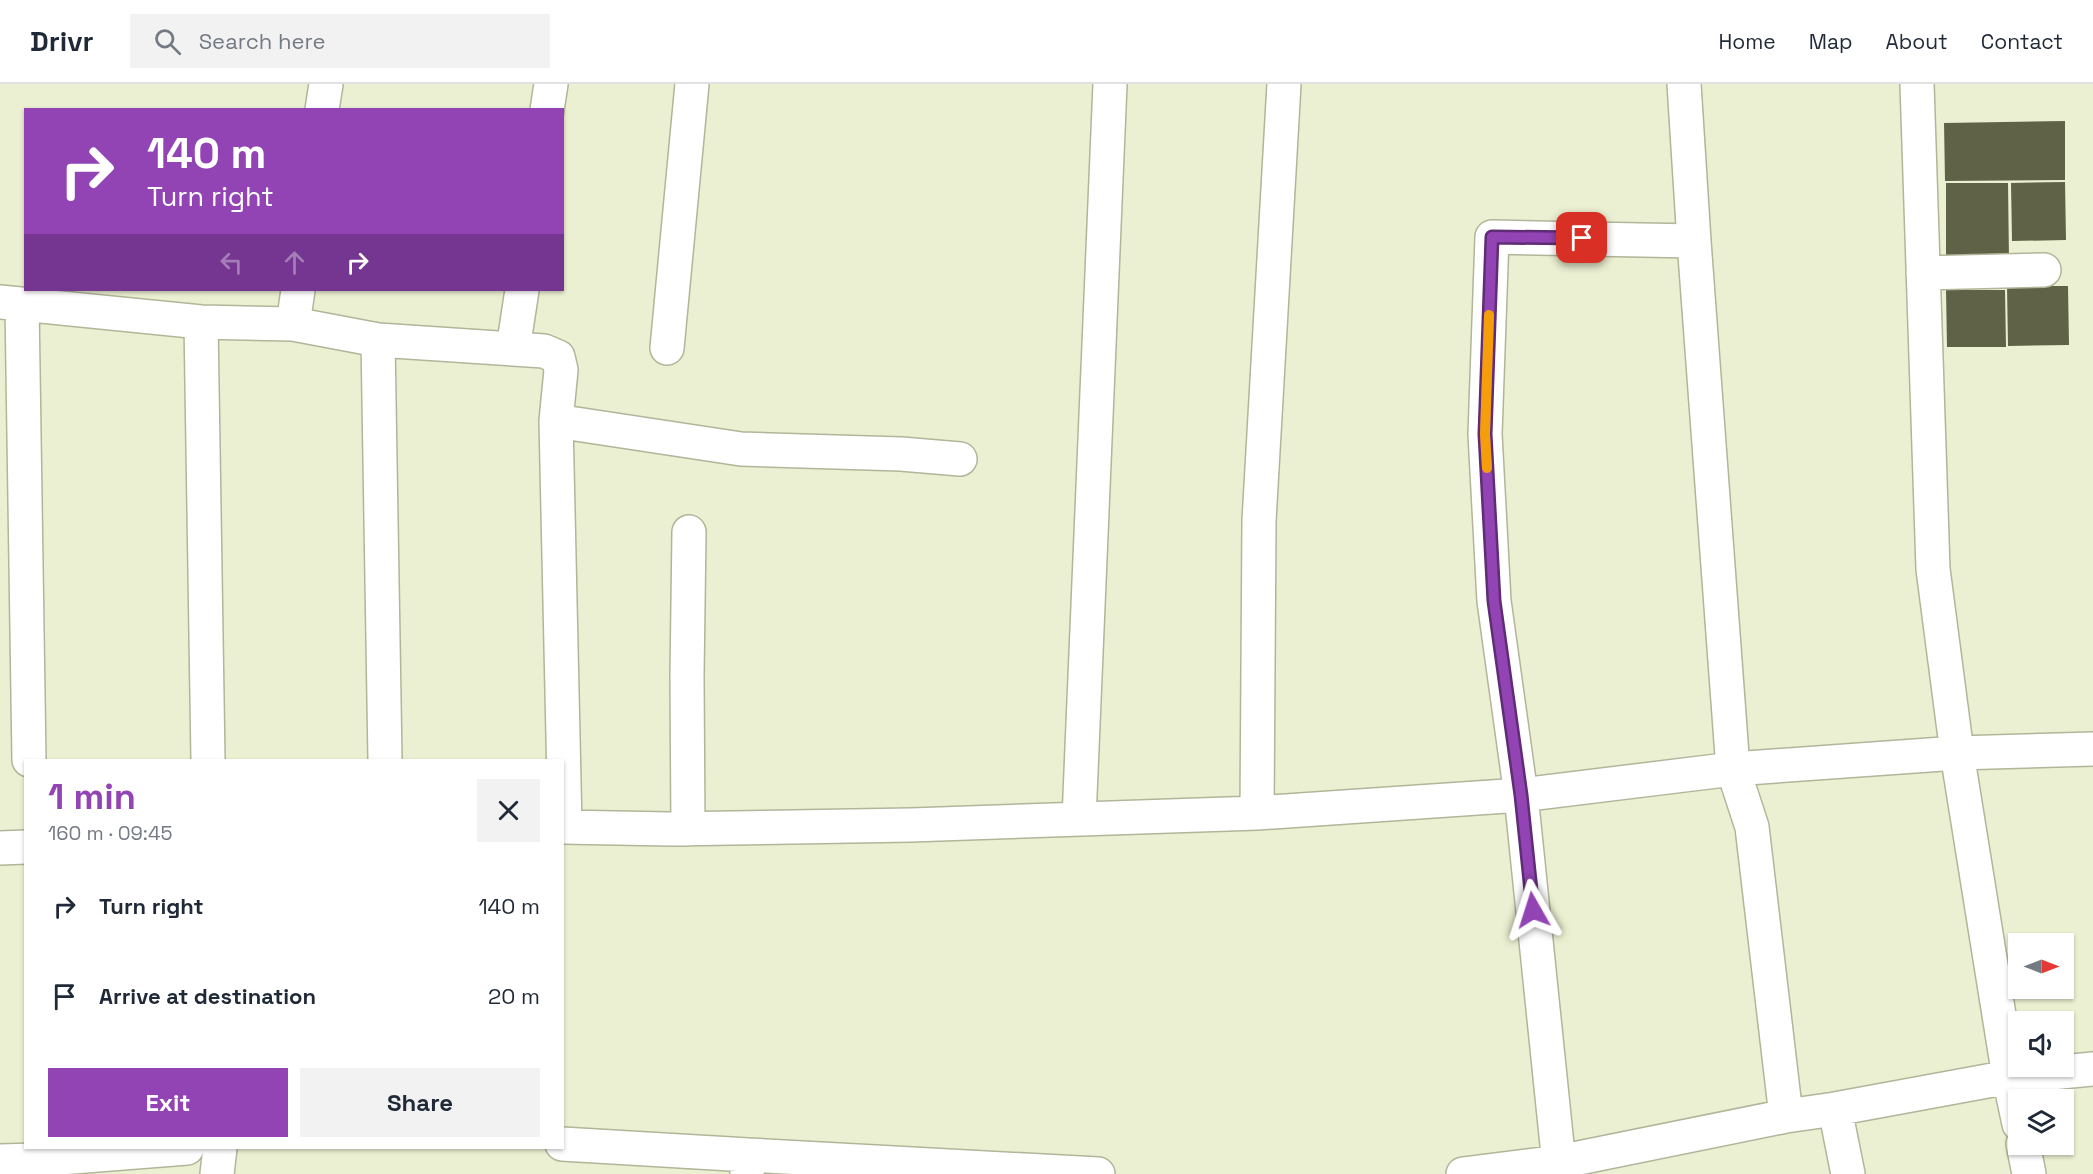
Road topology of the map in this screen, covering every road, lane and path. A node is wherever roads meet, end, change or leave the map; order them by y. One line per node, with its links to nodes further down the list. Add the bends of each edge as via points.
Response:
1 (326, 84): 8 (street)
2 (551, 84): 9 (street)
3 (692, 84): 19 (street)
4 (1110, 84): 33 (street)
5 (1284, 84): 32 (street, via 1258,521)
6 (1684, 84): 10 (street)
7 (1917, 84): 12 (street)
8 (322, 108)
9 (547, 108)
10 (1694, 241): 30 (street); 31 (street, via 1492,237 1485,434 1493,589)
11 (2044, 270): 12 (street)
12 (1923, 273): 25 (street, via 1933,569)
13 (297, 291): 17 (street)
14 (522, 291): 20 (street)
15 (11, 303): 16 (street); 26 (street)
16 (201, 322): 17 (street); 27 (street)
17 (293, 324): 18 (street)
18 (378, 340): 20 (street); 28 (street)
19 (667, 348)
20 (513, 349): 21 (street, via 544,351 558,357 561,370)
21 (556, 422): 22 (street, via 741,448); 29 (street)
22 (960, 459)
23 (689, 532): 35 (street)
24 (2093, 749): 25 (street)
25 (1957, 753): 30 (street); 39 (street)
26 (29, 759)
27 (208, 759)
28 (385, 759)
29 (563, 759)
30 (1733, 769): 31 (street); 44 (street, via 1752,827)
31 (1521, 795): 32 (street); 52 (street)
32 (1257, 813): 33 (street)
33 (1079, 819): 35 (street)
34 (564, 827): 35 (street)
35 (688, 829)
36 (24, 847): 37 (street)
37 (0, 848)
38 (2093, 1069): 40 (street)
39 (2008, 1071)
40 (2074, 1071)
41 (2009, 1077): 42 (street); 43 (street)
42 (2012, 1089)
43 (1835, 1109): 44 (street); 57 (street)
44 (1786, 1116): 52 (street)
45 (564, 1144): 51 (street)
46 (162, 1149): 48 (street)
47 (220, 1149): 54 (street)
48 (35, 1154): 50 (street)
49 (2025, 1155): 58 (street)
50 (0, 1161)
51 (748, 1165): 53 (street)
52 (1559, 1168): 56 (street)
53 (970, 1171): 55 (street)
54 (217, 1174)
55 (1098, 1174)
56 (1463, 1174)
57 (1848, 1174)
58 (2029, 1174)

